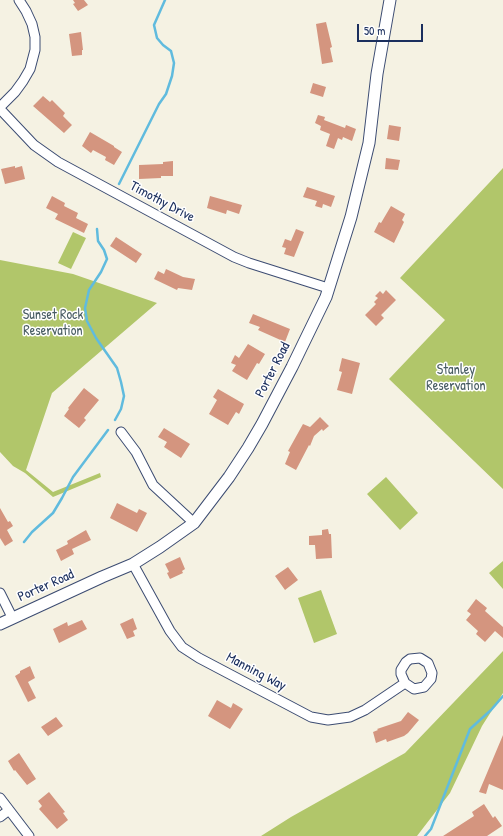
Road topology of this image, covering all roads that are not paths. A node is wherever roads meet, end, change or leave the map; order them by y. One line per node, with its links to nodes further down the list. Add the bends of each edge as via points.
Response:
1 (19, 0): 3 (street, Timothy Drive, via 32,24 35,50 30,70)
2 (390, 0): 4 (street, Porter Road, via 377,74 369,142 351,217)
3 (0, 108): 4 (street, Timothy Drive, via 34,145 58,162 234,257)
4 (328, 288): 6 (street, Porter Road, via 326,297 262,424 229,477)
5 (120, 432): 6 (street, via 136,452 153,485)
6 (194, 523): 7 (street, Porter Road)
7 (133, 564): 9 (street, Porter Road); 11 (street, Manning Way, via 170,631 182,647 198,658 311,717 328,720 350,717)
8 (0, 593): 9 (street)
9 (12, 617): 10 (street, Porter Road)
10 (0, 624)
11 (404, 683)
12 (0, 798): 13 (street)
13 (9, 810): 14 (street); 15 (street)
14 (0, 817)
15 (29, 836)

